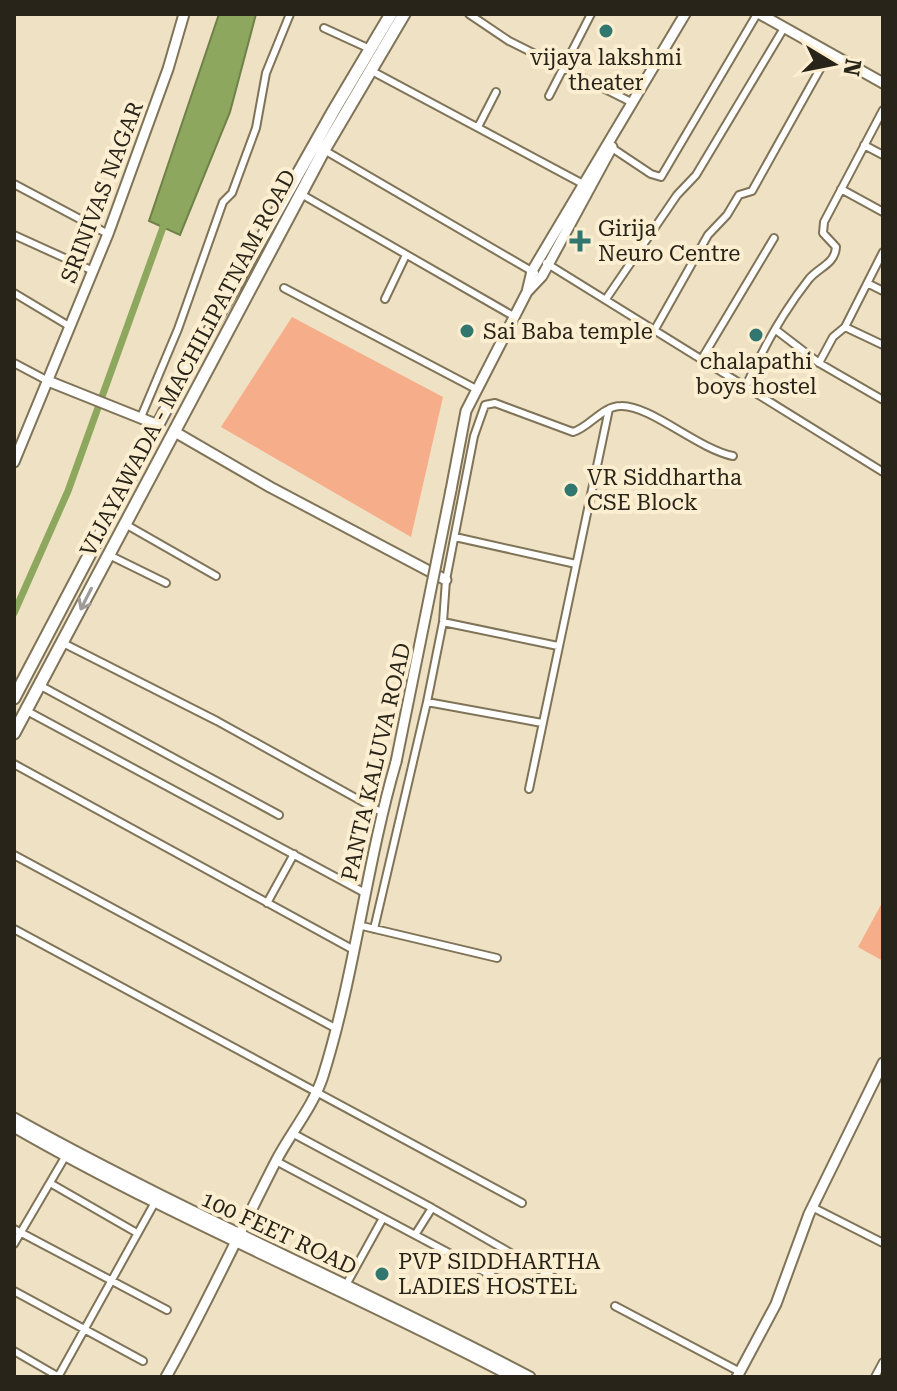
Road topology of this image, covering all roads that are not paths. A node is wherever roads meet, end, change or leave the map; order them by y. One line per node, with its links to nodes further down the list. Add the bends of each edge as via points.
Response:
1 (184, 14): 31 (street, SRINIVAS NAGAR)
2 (290, 14): 59 (street, via 266,73 256,128 232,193 223,202)
3 (391, 14): 12 (highway, VIJAYAWADA - MACHILIPATNAM ROAD)
4 (404, 14): 14 (highway, VIJAYAWADA - MACHILIPATNAM ROAD)
5 (469, 14): 15 (street)
6 (591, 14): 15 (street)
7 (685, 14): 19 (street, PANTA KALUVA ROAD)
8 (692, 14): 23 (street, PANTA KALUVA ROAD)
9 (758, 14): 11 (street); 23 (street, via 661,177)
10 (324, 28): 12 (street)
11 (784, 28): 13 (street); 44 (street, via 696,175)
12 (370, 49): 60 (highway, VIJAYAWADA - MACHILIPATNAM ROAD)
13 (829, 53): 16 (street); 49 (street, via 752,191 739,195 708,235)
14 (370, 70): 21 (street); 24 (highway, VIJAYAWADA - MACHILIPATNAM ROAD)
15 (564, 70): 18 (street); 19 (street)
16 (883, 83)
17 (496, 92): 21 (street)
18 (549, 96)
19 (631, 102): 27 (street, PANTA KALUVA ROAD)
20 (883, 110): 22 (street)
21 (478, 127): 27 (street)
22 (864, 145): 25 (street); 28 (street)
23 (612, 148): 36 (street, PANTA KALUVA ROAD)
24 (324, 150): 29 (highway, VIJAYAWADA - MACHILIPATNAM ROAD); 38 (street)
25 (883, 155)
26 (14, 184): 31 (street)
27 (583, 184): 36 (street, PANTA KALUVA ROAD)
28 (841, 189): 30 (street); 48 (street, via 823,227 836,247 835,255 795,297)
29 (301, 194): 35 (street); 61 (highway, VIJAYAWADA - MACHILIPATNAM ROAD)
30 (883, 212)
31 (108, 234): 37 (street, SRINIVAS NAGAR)
32 (14, 235): 37 (street)
33 (774, 238): 51 (street)
34 (883, 252): 39 (street)
35 (406, 255): 43 (street); 45 (street)
36 (544, 262): 38 (street, PANTA KALUVA ROAD); 44 (street)
37 (91, 270): 46 (street, SRINIVAS NAGAR)
38 (537, 274): 45 (street, PANTA KALUVA ROAD)
39 (869, 284): 41 (street); 47 (street)
40 (284, 288): 56 (street)
41 (883, 291)
42 (14, 293): 46 (street)
43 (385, 299)
44 (606, 299): 49 (street)
45 (515, 317): 56 (street, PANTA KALUVA ROAD)
46 (69, 326): 54 (street, SRINIVAS NAGAR)
47 (845, 327): 50 (street); 53 (street)
48 (776, 330): 53 (street); 55 (street)
49 (654, 331): 51 (street)
50 (883, 345)
51 (701, 360): 55 (street)
52 (14, 363): 54 (street)
53 (819, 363): 57 (street)
54 (48, 381): 59 (street); 62 (street, SRINIVAS NAGAR)
55 (745, 388): 65 (street)
56 (476, 389): 84 (street, PANTA KALUVA ROAD, bridge, via 466,411 396,762)
57 (883, 400)
58 (609, 408): 63 (street, via 643,411 713,451); 67 (street, via 573,432 495,403 485,405); 69 (street)
59 (141, 417): 60 (street)
60 (158, 425): 77 (highway, VIJAYAWADA - MACHILIPATNAM ROAD)
61 (175, 432): 66 (highway, VIJAYAWADA - MACHILIPATNAM ROAD); 71 (street)
62 (18, 446): 64 (street, SRINIVAS NAGAR)
63 (733, 456)
64 (14, 462)
65 (883, 472)
66 (125, 524): 68 (highway, VIJAYAWADA - MACHILIPATNAM ROAD); 70 (street)
67 (455, 537): 69 (street); 71 (street)
68 (109, 555): 72 (street); 74 (highway, VIJAYAWADA - MACHILIPATNAM ROAD, one-way to 74)
69 (576, 564): 75 (street)
70 (216, 576)
71 (446, 580): 73 (street)
72 (166, 583)
73 (443, 622): 75 (street); 78 (street)
74 (63, 643): 76 (highway, VIJAYAWADA - MACHILIPATNAM ROAD); 84 (street)
75 (558, 646): 80 (street)
76 (41, 686): 79 (highway, VIJAYAWADA - MACHILIPATNAM ROAD); 85 (street)
77 (14, 698)
78 (427, 702): 80 (street); 92 (street)
79 (27, 711): 81 (highway, VIJAYAWADA - MACHILIPATNAM ROAD); 86 (street)
80 (542, 723): 83 (street)
81 (14, 733)
82 (14, 764): 89 (street)
83 (529, 789)
84 (381, 812): 88 (street, PANTA KALUVA ROAD)
85 (279, 815)
86 (294, 854): 88 (street); 89 (street)
87 (14, 855): 95 (street)
88 (365, 893): 90 (street, PANTA KALUVA ROAD)
89 (267, 903): 93 (street)
90 (358, 925): 92 (street); 93 (street, PANTA KALUVA ROAD)
91 (14, 929): 97 (street)
92 (374, 929): 94 (street)
93 (352, 949): 95 (street, PANTA KALUVA ROAD)
94 (497, 958)
95 (335, 1028): 97 (street, PANTA KALUVA ROAD)
96 (883, 1063): 106 (street)
97 (316, 1093): 100 (street, PANTA KALUVA ROAD); 104 (street)
98 (14, 1118): 112 (street, 100 FEET ROAD)
99 (14, 1127): 101 (street, 100 FEET ROAD)
100 (292, 1133): 102 (street, PANTA KALUVA ROAD); 107 (street)
101 (65, 1157): 103 (street); 105 (street, 100 FEET ROAD)
102 (276, 1161): 108 (street); 112 (street, PANTA KALUVA ROAD)
103 (50, 1183): 109 (street); 110 (street)
104 (522, 1203)
105 (154, 1204): 110 (street); 112 (street, 100 FEET ROAD)
106 (812, 1207): 113 (street); 126 (street, via 776,1304)
107 (432, 1208): 111 (street); 118 (street)
108 (383, 1218): 111 (street); 116 (street)
109 (17, 1231): 114 (street); 115 (street)
110 (137, 1233): 115 (street)
111 (415, 1235): 117 (street)
112 (239, 1239): 116 (street, 100 FEET ROAD); 128 (street, PANTA KALUVA ROAD); 129 (street, 100 FEET ROAD)
113 (883, 1243)
114 (14, 1244)
115 (110, 1280): 121 (street); 122 (street)
116 (346, 1285): 130 (street, 100 FEET ROAD)
117 (513, 1287)
118 (572, 1288)
119 (14, 1291): 122 (street)
120 (615, 1306): 126 (street)
121 (167, 1310)
122 (85, 1330): 124 (street); 127 (street)
123 (14, 1351): 127 (street)
124 (143, 1361)
125 (883, 1362): 131 (street)
126 (738, 1374)
127 (58, 1377)
128 (166, 1377)
129 (513, 1377)
130 (530, 1377)
131 (875, 1377)

